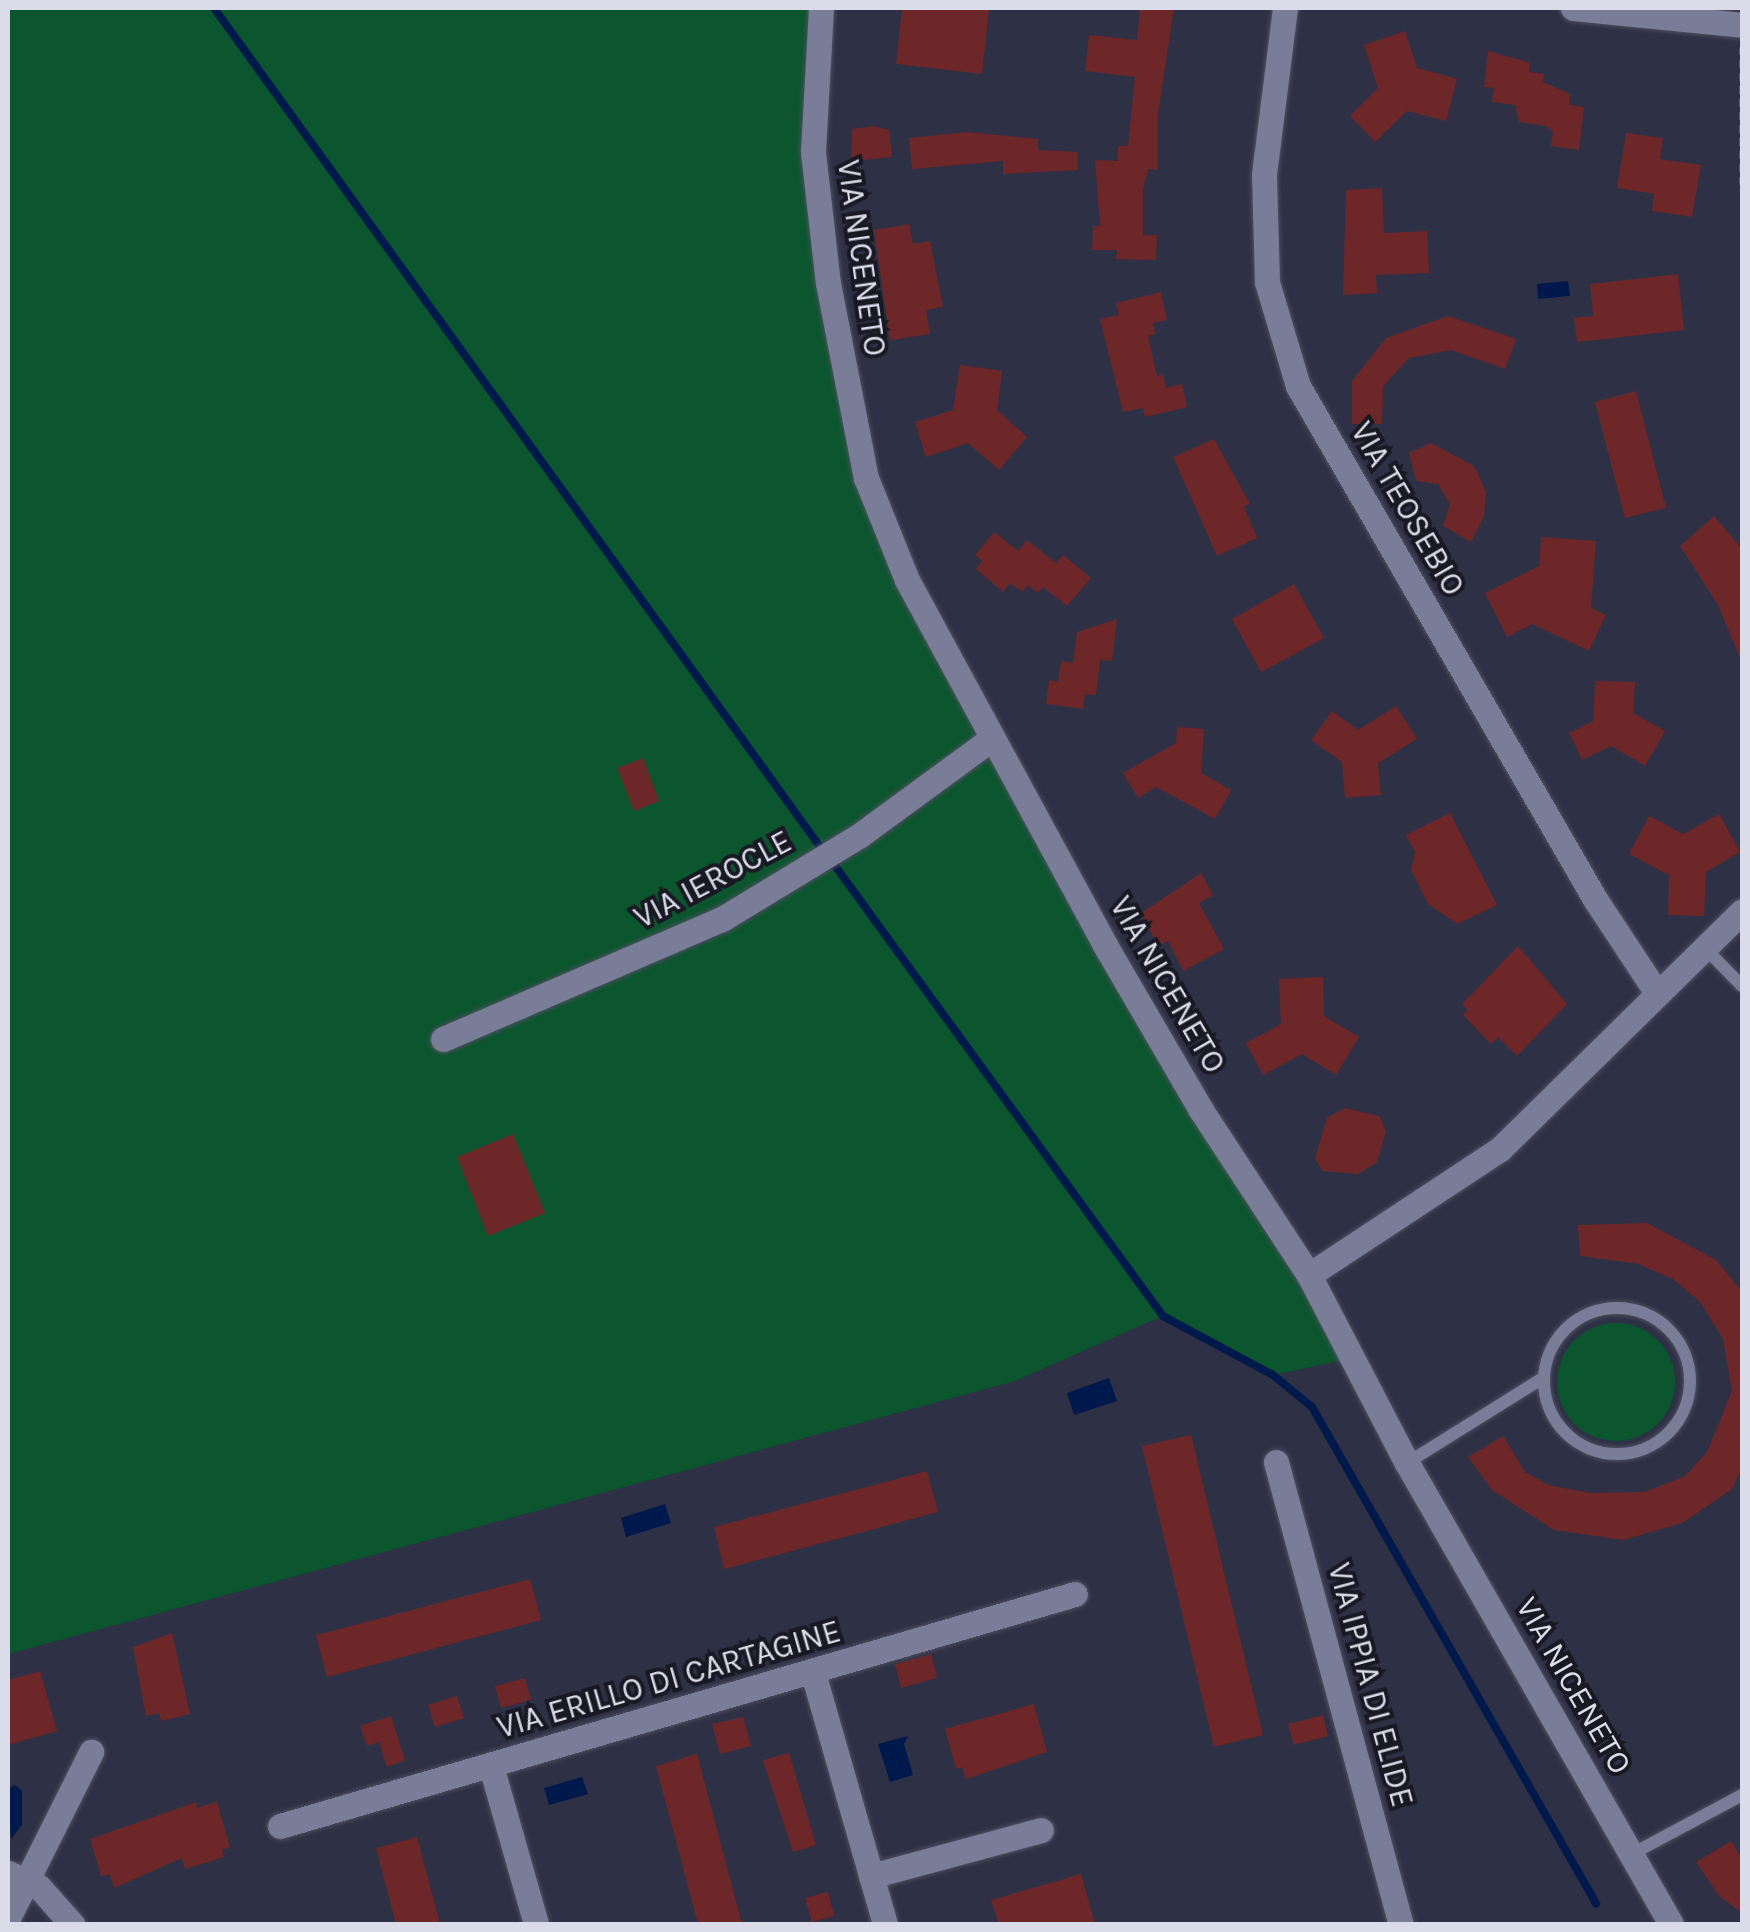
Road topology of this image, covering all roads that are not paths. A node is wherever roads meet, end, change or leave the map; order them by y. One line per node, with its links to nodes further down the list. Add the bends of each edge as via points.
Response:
1 (821, 8): 5 (street, VIA NICENETO, via 813,152 828,283 866,478 907,580)
2 (1284, 8): 9 (street, VIA TEOSEBIO, via 1264,175 1266,282 1298,386 1594,900)
3 (1574, 8): 4 (street)
4 (1742, 25)
5 (991, 740): 10 (street, VIA IEROCLE, via 860,835 722,919); 11 (street, VIA NICENETO, via 1201,1110)
6 (1742, 911): 7 (street)
7 (1705, 948): 8 (lane); 9 (street)
8 (1742, 986)
9 (1657, 993): 11 (street, via 1500,1149)
10 (443, 1038)
11 (1309, 1275): 14 (street, VIA NICENETO)
12 (1543, 1378): 12 (lane, via 1546,1401 1563,1430 1591,1450 1614,1455 1637,1452 1666,1435 1686,1406 1691,1384 1675,1336 1632,1308 1607,1307 1572,1323 1548,1353); 14 (lane)
13 (1276, 1462): 29 (street, VIA IPPIA DI ELIDE)
14 (1407, 1463): 22 (street, VIA NICENETO)
15 (1075, 1594): 16 (street, VIA ERILLO DI CARTAGINE)
16 (813, 1673): 18 (street, VIA ERILLO DI CARTAGINE); 24 (street)
17 (91, 1752): 23 (street)
18 (490, 1766): 20 (street, VIA ERILLO DI CARTAGINE); 27 (street)
19 (1742, 1795): 22 (lane)
20 (280, 1826)
21 (1041, 1830): 24 (street)
22 (1632, 1854): 30 (street, VIA NICENETO)
23 (18, 1876): 25 (street); 26 (street)
24 (871, 1876): 28 (street)
25 (8, 1918)
26 (72, 1924)
27 (536, 1924)
28 (885, 1924)
29 (1401, 1924)
30 (1672, 1924)

